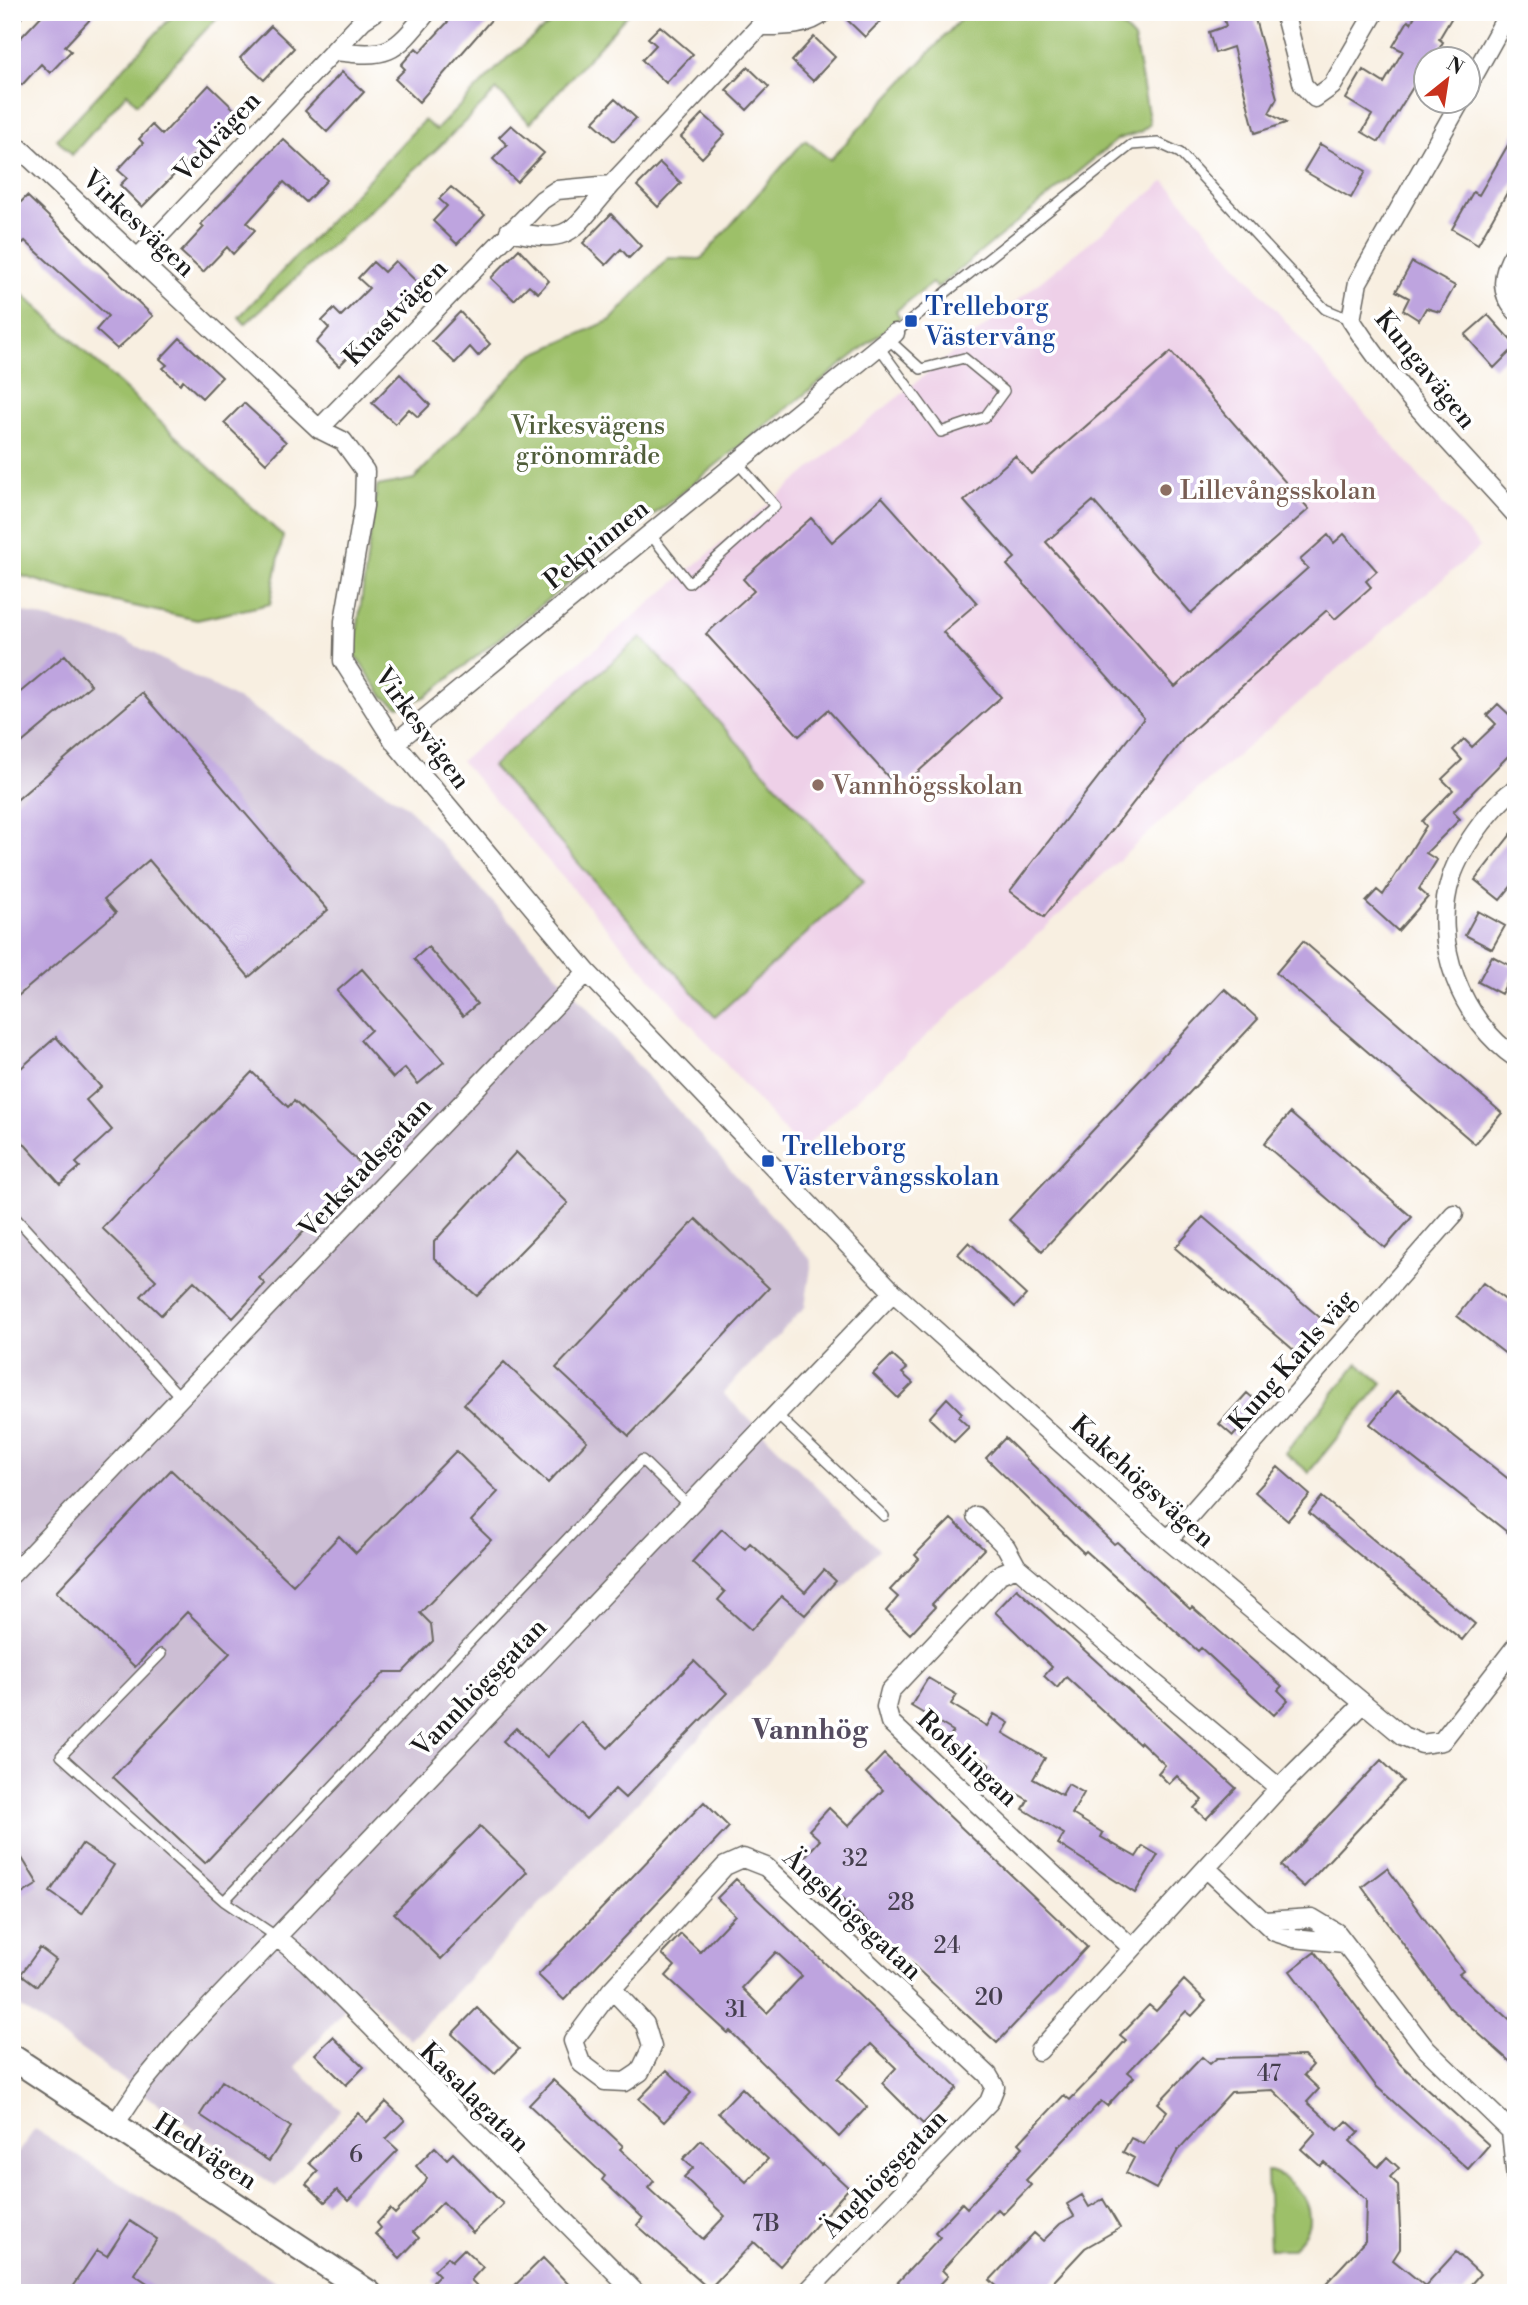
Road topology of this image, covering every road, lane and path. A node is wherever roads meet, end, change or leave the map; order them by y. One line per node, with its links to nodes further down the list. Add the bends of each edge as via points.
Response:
1 (376, 12): 8 (street, Vedvägen)
2 (427, 12): 8 (street, via 402,44 390,51)
3 (824, 12): 7 (street, via 789,26)
4 (1284, 12): 5 (street, via 1303,85 1315,98 1332,86)
5 (1375, 12)
6 (1509, 12): 9 (street)
7 (767, 19): 12 (street)
8 (334, 51): 15 (street, Vedvägen)
9 (1482, 61)
10 (1452, 116): 17 (street, via 1358,282)
11 (12, 141): 15 (street, Virkesvägen)
12 (611, 185): 13 (street, Knastvägen, via 557,190); 13 (street, via 560,237)
13 (509, 231): 19 (street, Knastvägen)
14 (1516, 250): 16 (street, via 1502,280 1506,300)
15 (138, 258): 19 (street, Virkesvägen)
16 (1516, 311)
17 (1351, 320): 18 (lane, via 1325,309 1180,153 1158,143 1131,145); 21 (street, Kungavägen)
18 (887, 340): 18 (lane, via 941,432 985,417 1004,391 964,358 921,369); 20 (street, Pekpinnen)
19 (319, 429): 23 (street, Virkesvägen, via 343,441 365,471 364,506 344,621 343,661)
20 (737, 462): 22 (street, Pekpinnen); 22 (lane, via 775,506 689,583)
21 (1516, 515)
22 (650, 534): 23 (street, Pekpinnen)
23 (395, 743): 25 (street, Virkesvägen)
24 (1516, 789): 26 (street, via 1470,839 1450,879 1445,918 1450,962 1463,996 1483,1028)
25 (587, 972): 29 (street, Virkesvägen); 30 (street, Verkstadsgatan)
26 (1516, 1058)
27 (1454, 1213): 35 (street, Kung Karls väg)
28 (12, 1214): 30 (lane)
29 (893, 1292): 31 (street, Vannhögsgatan); 35 (street, Kakehögsvägen)
30 (181, 1399): 37 (street, Verkstadsgatan)
31 (775, 1413): 32 (street, Vannhögsgatan); 33 (lane)
32 (688, 1504): 43 (lane, via 642,1460); 44 (street, Vannhögsgatan)
33 (884, 1516)
34 (976, 1516): 36 (street, via 1006,1547)
35 (1168, 1540): 40 (street, Kakehögsvägen)
36 (1017, 1567): 41 (street); 45 (street, Rotslingan, via 1000,1574 890,1691 890,1722)
37 (12, 1574)
38 (1516, 1647): 40 (street, Kakehögsvägen, via 1441,1741 1422,1744 1403,1736)
39 (161, 1654): 43 (lane, via 61,1756)
40 (1363, 1704): 41 (street)
41 (1279, 1788): 42 (street)
42 (1206, 1868): 45 (street); 51 (street, via 1264,1921 1311,1918 1338,1933 1426,2049)
43 (224, 1901): 44 (lane)
44 (277, 1937): 50 (street, Vannhögsgatan, via 179,2039); 54 (street, Kasalagatan)
45 (1132, 1948): 47 (street)
46 (612, 1989): 46 (street, Ängshögsgatan, via 573,2041 581,2063 604,2081 625,2082 640,2072 652,2047 645,2024); 49 (street, Ängshögsgatan, via 725,1866 743,1858 766,1867 988,2075)
47 (1039, 2051)
48 (12, 2057): 50 (main road, Hedvägen)
49 (995, 2087): 55 (street, Änghögsgatan, via 989,2102)
50 (113, 2127): 53 (main road, Hedvägen)
51 (1513, 2134): 52 (street)
52 (1516, 2178)
53 (369, 2293)
54 (636, 2293)
55 (806, 2293)

